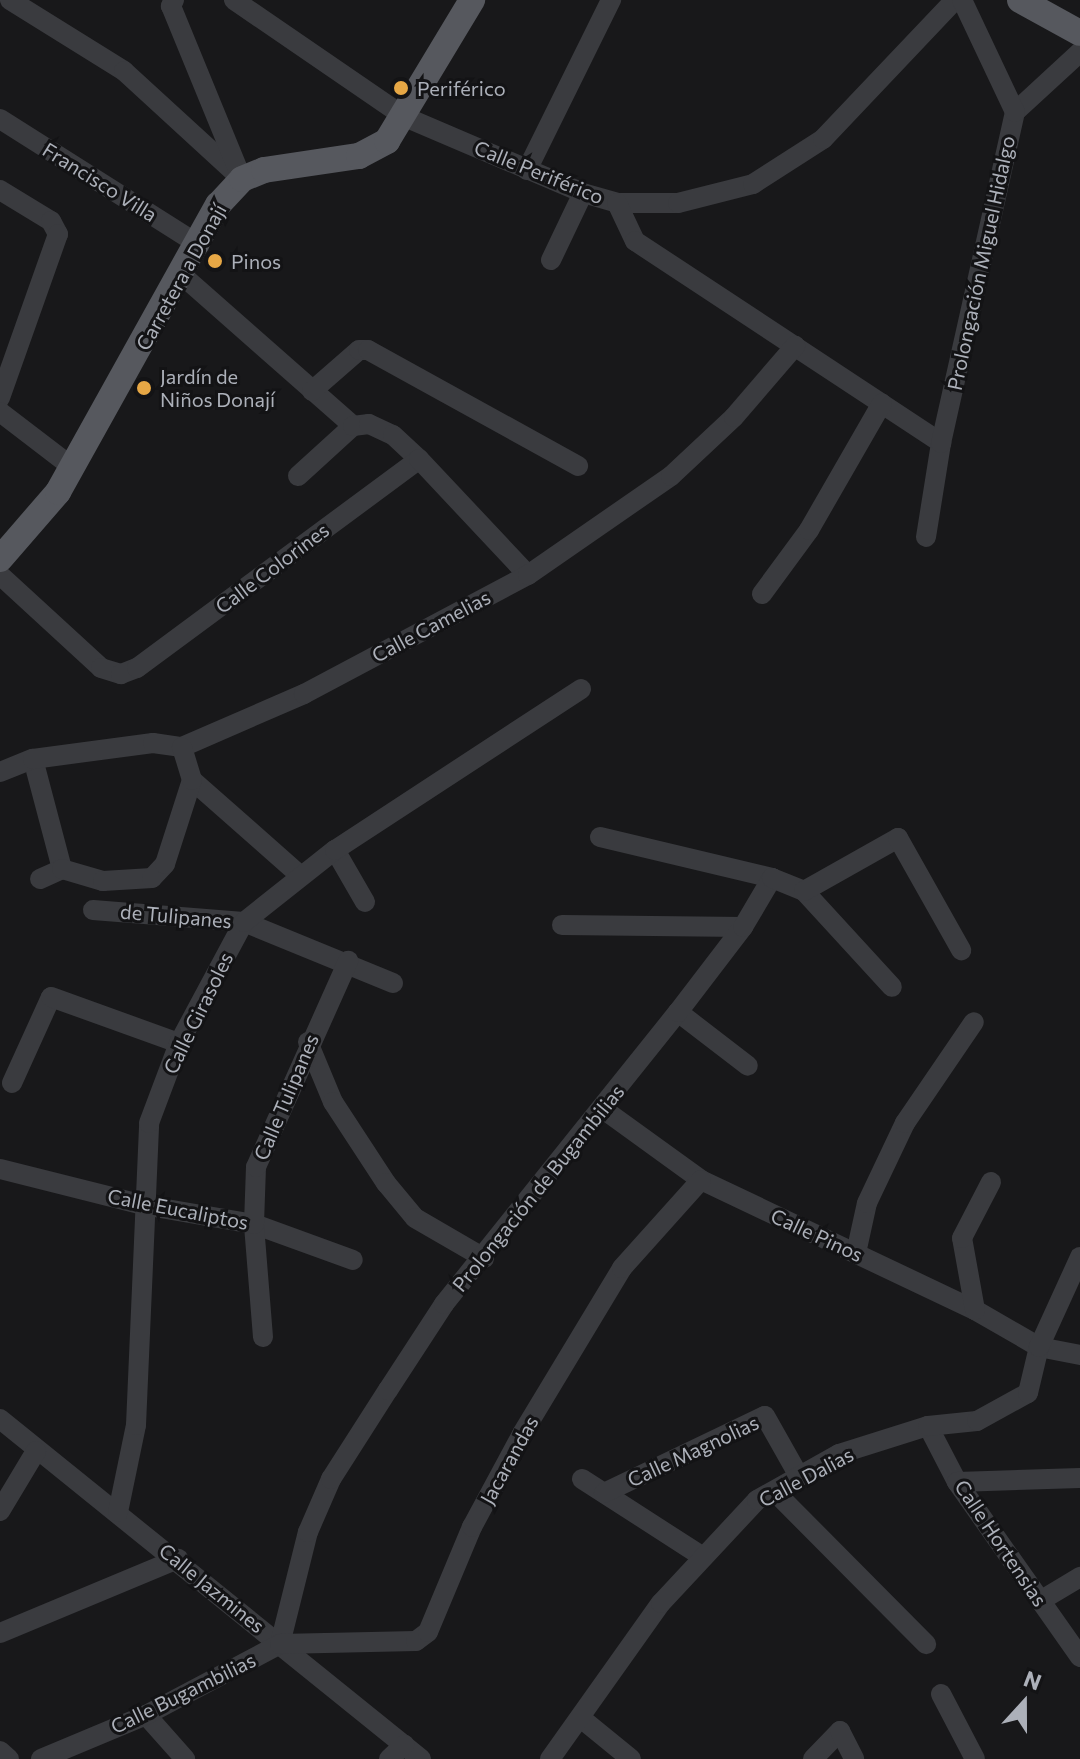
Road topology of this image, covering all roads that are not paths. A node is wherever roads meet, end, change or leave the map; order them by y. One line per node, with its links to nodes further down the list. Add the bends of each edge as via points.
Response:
1 (10, 0): 15 (street, via 124,71)
2 (174, 0): 15 (street, via 171,6)
3 (234, 0): 12 (street, Calle Periférico)
4 (472, 0): 12 (main road)
5 (611, 0): 14 (street)
6 (955, 0): 18 (street, Calle Periférico, via 823,139 753,184 678,203)
7 (962, 0): 11 (street, Prolongación Miguel Hidalgo)
8 (1020, 0): 9 (main road)
9 (1080, 33)
10 (1080, 52): 11 (street)
11 (1015, 112): 28 (street, Prolongación Miguel Hidalgo)
12 (405, 117): 14 (street, Calle Periférico); 15 (main road, via 387,141 359,156 264,170)
13 (0, 119): 19 (street, Francisco Villa)
14 (527, 170): 17 (street, Calle Periférico)
15 (242, 179): 19 (main road, Carretera a Donají, via 218,205)
16 (0, 190): 24 (street, via 44,215 58,234)
17 (583, 193): 18 (street, Calle Periférico); 20 (street)
18 (617, 203): 22 (street, via 635,241)
19 (199, 245): 21 (main road, Carretera a Donají)
20 (551, 260)
21 (183, 276): 23 (street); 31 (main road, Carretera a Donají)
22 (795, 346): 25 (street); 36 (street, Calle Camelias, via 734,417 671,476)
23 (312, 391): 27 (street); 30 (street, via 359,350 368,350)
24 (0, 398)
25 (882, 403): 28 (street); 37 (street, via 809,530)
26 (0, 412): 31 (street)
27 (353, 426): 29 (street, via 369,424 393,435); 32 (street)
28 (941, 443): 33 (street, Prolongación Miguel Hidalgo)
29 (419, 459): 35 (street, Calle Colorines, via 137,668 121,674 101,668); 36 (street)
30 (578, 466)
31 (72, 467): 34 (main road, Carretera a Donají, via 34,525)
32 (298, 476)
33 (926, 537)
34 (0, 559)
35 (0, 575)
36 (528, 575): 39 (street, Calle Camelias, via 304,694)
37 (762, 594)
38 (581, 689): 44 (street, Calle Girasoles)
39 (182, 747): 40 (street, Calle Camelias, via 153,743); 42 (street)
40 (33, 759): 41 (street, Calle Camelias); 45 (street)
41 (0, 772)
42 (192, 780): 45 (street, via 165,864 152,878 103,881); 46 (street)
43 (600, 837): 47 (street)
44 (335, 850): 46 (street, Calle Girasoles); 50 (street)
45 (62, 869): 48 (street)
46 (301, 876): 52 (street, Calle Girasoles)
47 (772, 878): 49 (street); 54 (street, Prolongación de Bugambilias)
48 (40, 879)
49 (804, 891): 55 (street, via 898,838); 58 (street)
50 (365, 902)
51 (93, 910): 52 (street, de Tulipanes)
52 (244, 922): 56 (street, de Tulipanes); 62 (street, Calle Girasoles)
53 (562, 925): 54 (street)
54 (743, 927): 59 (street, Prolongación de Bugambilias)
55 (961, 950)
56 (348, 961): 57 (street, de Tulipanes); 61 (street, Calle Tulipanes)
57 (393, 983)
58 (892, 987)
59 (678, 1012): 63 (street); 65 (street, Prolongación de Bugambilias)
60 (974, 1022): 71 (street, via 905,1123 867,1203)
61 (308, 1042): 70 (street, Calle Tulipanes, via 256,1167); 73 (street, via 333,1102 386,1183 415,1218)
62 (179, 1043): 64 (street, via 51,997); 69 (street, Calle Girasoles, via 149,1123)
63 (748, 1066)
64 (14, 1076)
65 (603, 1109): 67 (street, Calle Pinos); 73 (street, Prolongación de Bugambilias)
66 (0, 1169): 69 (street, Calle Eucaliptos)
67 (701, 1180): 71 (street, Calle Pinos); 95 (street, Jacarandas, via 622,1268 529,1421 472,1527 428,1632 416,1641)
68 (991, 1182): 75 (street, via 962,1238)
69 (143, 1205): 70 (street, Calle Eucaliptos); 89 (street, Calle Girasoles, via 136,1425)
70 (254, 1224): 74 (street, Calle Eucaliptos); 76 (street, Calle Tulipanes)
71 (856, 1253): 75 (street, Calle Pinos)
72 (1080, 1257): 77 (street, Calle Dalias)
73 (484, 1258): 95 (street, Prolongación de Bugambilias, via 444,1304 331,1479 303,1546)
74 (353, 1260)
75 (975, 1310): 77 (street, Calle Pinos)
76 (263, 1337)
77 (1039, 1347): 78 (street, Calle Pinos); 80 (street, Calle Dalias, via 1028,1393 977,1421)
78 (1080, 1355)
79 (0, 1419): 81 (street, Calle Jazmines)
80 (928, 1426): 82 (street, Calle Dalias, via 839,1454); 85 (street, Calle Hortensias)
81 (36, 1451): 88 (street); 89 (street, Calle Jazmines)
82 (799, 1476): 86 (street, Calle Dalias); 87 (street, Calle Magnolias, via 765,1416)
83 (1080, 1478): 85 (street)
84 (582, 1479): 87 (street)
85 (957, 1482): 93 (street, Calle Hortensias)
86 (774, 1491): 90 (street, Calle Dalias, via 757,1500); 96 (street)
87 (604, 1493): 90 (street)
88 (0, 1511)
89 (118, 1512): 91 (street, Calle Jazmines)
90 (703, 1557): 100 (street, Calle Dalias, via 661,1603)
91 (178, 1559): 94 (street); 95 (street, Calle Jazmines)
92 (1080, 1577): 93 (street)
93 (1040, 1601): 97 (street, Calle Hortensias)
94 (0, 1633)
95 (280, 1644): 99 (street, Calle Bugambilias); 101 (street, Calle Jazmines)
96 (926, 1644)
97 (1080, 1657)
98 (941, 1694): 109 (street)
99 (146, 1715): 102 (street, Calle Bugambilias); 103 (street)
100 (582, 1719): 105 (street, Calle Dalias); 106 (street)
101 (396, 1752): 104 (street, Calle Jazmines)
102 (41, 1759)
103 (185, 1759)
104 (421, 1759)
105 (550, 1759)
106 (631, 1759)
107 (813, 1759): 108 (street, via 840,1731)
108 (854, 1759)
109 (975, 1759)

